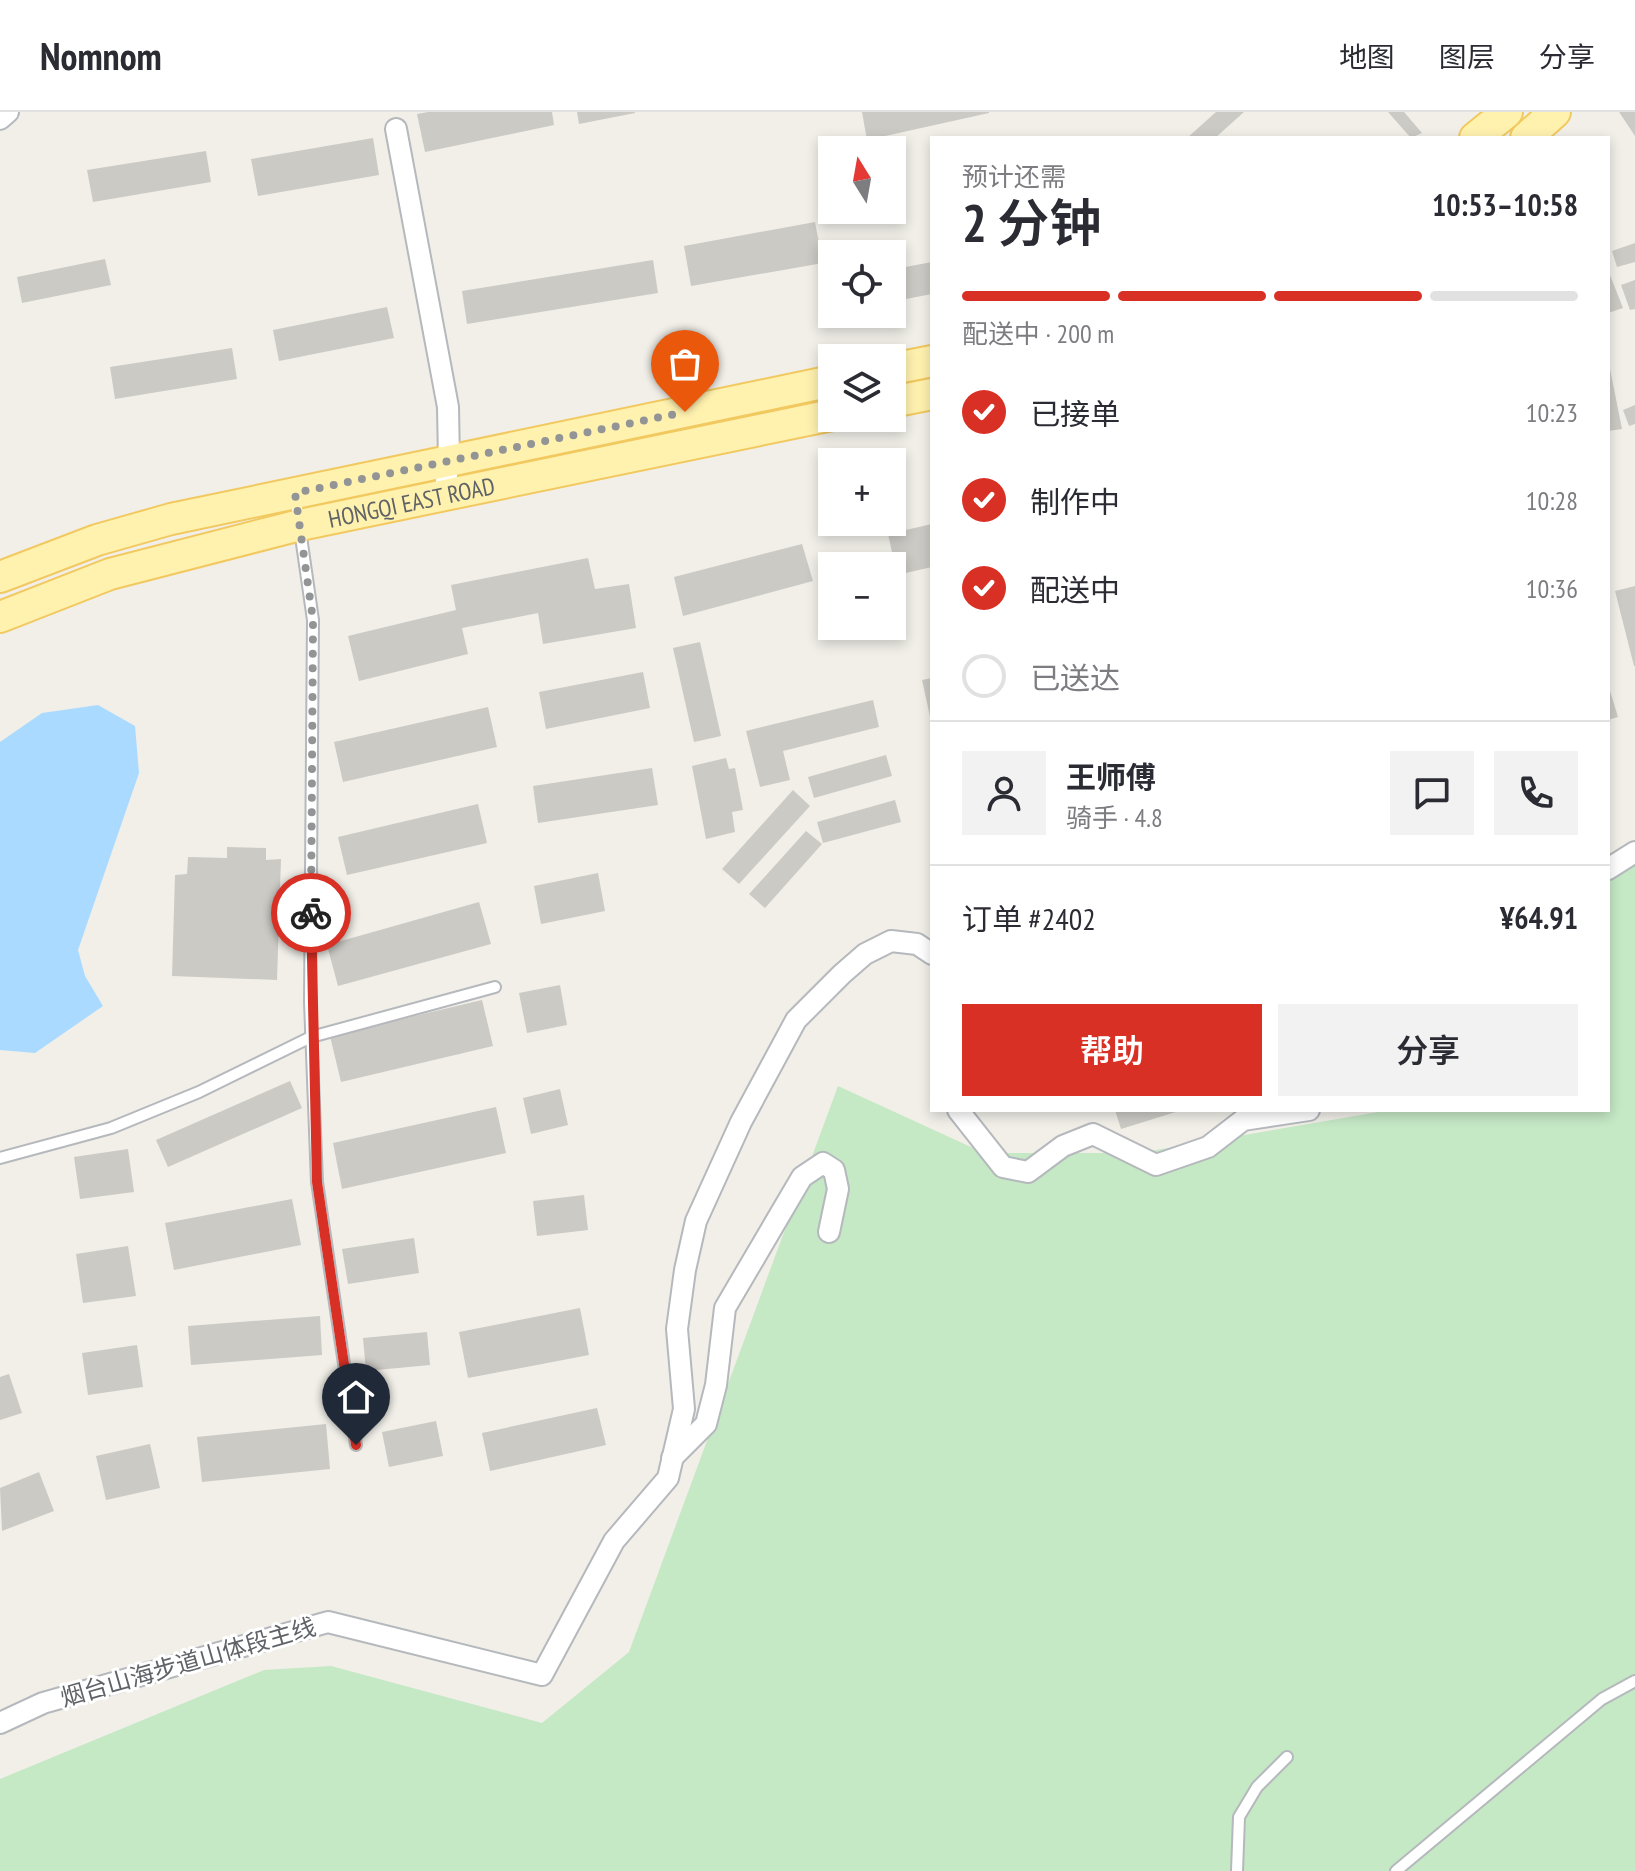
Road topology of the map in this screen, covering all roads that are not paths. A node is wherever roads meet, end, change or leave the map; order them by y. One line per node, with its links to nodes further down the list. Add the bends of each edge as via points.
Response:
1 (8, 112): 4 (street)
2 (1507, 112): 6 (main road)
3 (1555, 112): 7 (main road)
4 (0, 119)
5 (396, 129): 14 (street, via 448,407)
6 (1477, 136)
7 (1528, 136)
8 (930, 361): 9 (main road)
9 (906, 366)
10 (818, 384): 14 (main road, HONGQI EAST ROAD)
11 (930, 394): 12 (main road)
12 (906, 399)
13 (818, 418): 16 (main road, HONGQI EAST ROAD)
14 (449, 461): 15 (main road, HONGQI EAST ROAD); 16 (street)
15 (295, 493): 17 (lane); 18 (main road, HONGQI EAST ROAD, via 126,531)
16 (444, 495): 17 (main road, HONGQI EAST ROAD)
17 (300, 525): 19 (main road, HONGQI EAST ROAD, via 110,574); 24 (lane, via 313,620)
18 (0, 577)
19 (0, 617)
20 (1635, 852): 21 (street)
21 (1610, 868)
22 (930, 953): 30 (street, 烟台山海步道山体段主线, via 917,944 891,941 842,974 796,1020 741,1122 690,1245 677,1329 684,1409)
23 (495, 987): 24 (lane)
24 (311, 1037): 27 (lane, via 111,1128); 29 (lane, via 317,1182)
25 (960, 1112): 26 (street, via 1003,1167 1028,1172 1063,1146 1093,1134 1156,1165 1208,1147 1243,1120)
26 (1296, 1112)
27 (0, 1158)
28 (829, 1232): 30 (street, via 838,1189 834,1170 823,1163 802,1177 725,1308 706,1424)
29 (356, 1445)
30 (672, 1458): 32 (street, 烟台山海步道山体段主线, via 668,1478 614,1541 542,1675 328,1622 43,1703)
31 (1635, 1681): 35 (lane, via 1602,1699)
32 (0, 1723)
33 (1287, 1757): 34 (lane, via 1257,1787 1239,1817)
34 (1237, 1871)
35 (1396, 1871)

